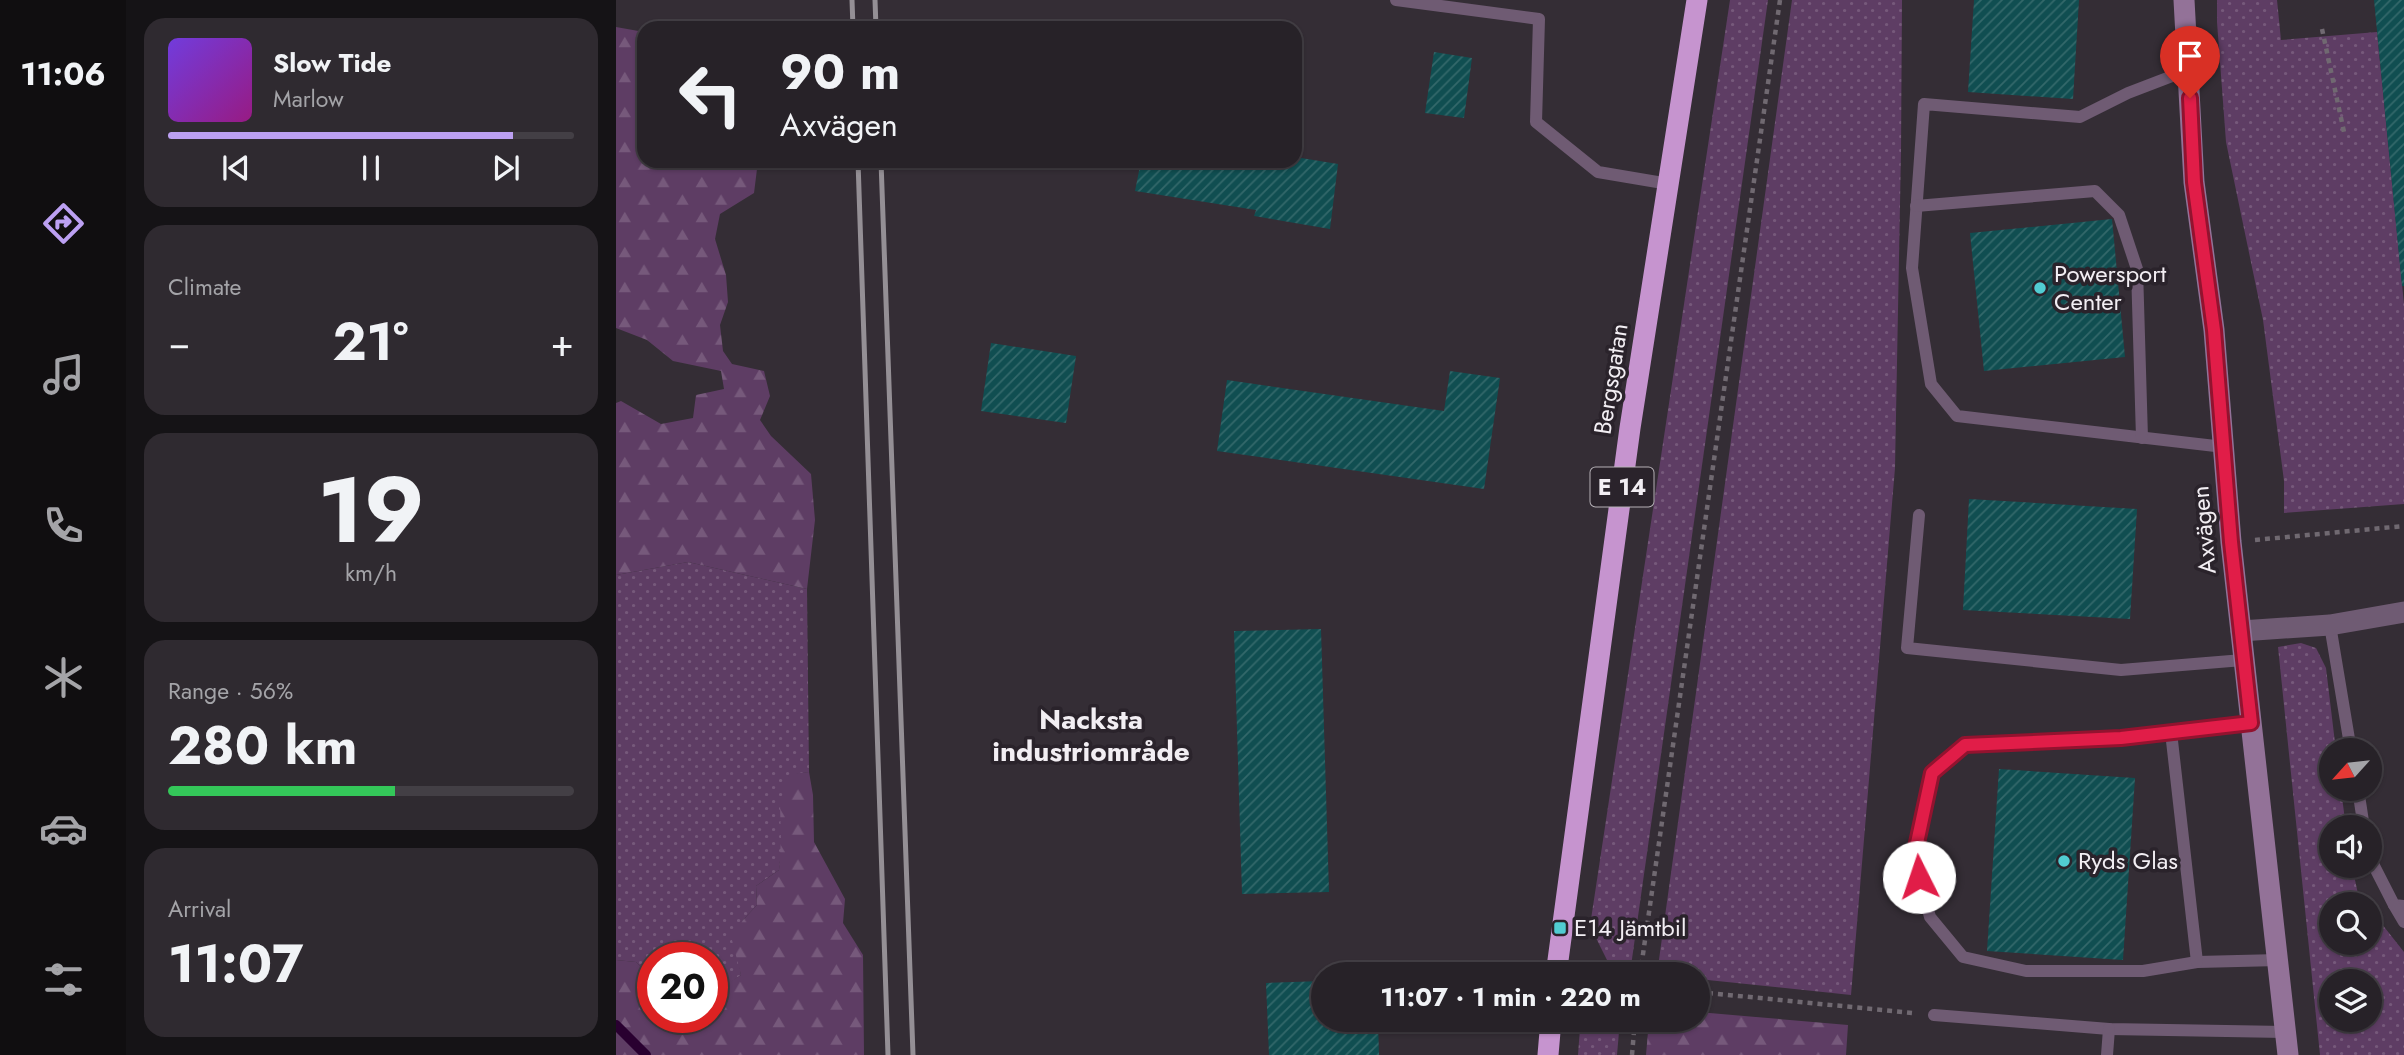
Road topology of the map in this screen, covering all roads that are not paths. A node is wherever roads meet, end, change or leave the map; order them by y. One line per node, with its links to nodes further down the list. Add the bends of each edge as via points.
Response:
1 (1396, 0): 5 (lane, via 1539,19 1536,122 1598,172)
2 (1697, 0): 5 (highway, Bergsgatan / E 14)
3 (2184, 0): 4 (street, Axvägen)
4 (2188, 70): 6 (lane, via 2080,117 1924,104); 8 (street, Axvägen, via 2194,182)
5 (1669, 184): 21 (highway, Bergsgatan / E 14, via 1630,428)
6 (1916, 206): 7 (lane, via 1912,268 1930,384 1957,416); 7 (lane, via 2095,191 2119,215 2137,269)
7 (2142, 438): 8 (lane)
8 (2224, 447): 12 (street, Axvägen)
9 (1919, 515): 13 (lane, via 1907,648 2122,670)
10 (2404, 612): 11 (street)
11 (2330, 625): 12 (street); 16 (lane)
12 (2241, 631): 13 (street, Axvägen)
13 (2243, 660): 14 (street, Axvägen)
14 (2251, 723): 15 (lane); 20 (street, Axvägen)
15 (2171, 732): 22 (lane); 22 (lane, via 1965,745 1932,773 1914,857 1930,918 1963,957 2026,971 2143,971)
16 (2349, 738)
17 (2382, 878): 18 (lane)
18 (2399, 906): 19 (lane)
19 (2404, 922)
20 (2279, 960): 22 (lane); 26 (street, Axvägen)
21 (1558, 962)
22 (2197, 962)
23 (1934, 1015): 24 (lane)
24 (2109, 1029): 26 (lane); 28 (lane)
25 (1551, 1032): 27 (highway)
26 (2285, 1032): 29 (street, Axvägen)
27 (1550, 1055)
28 (2108, 1055)
29 (2288, 1055)

